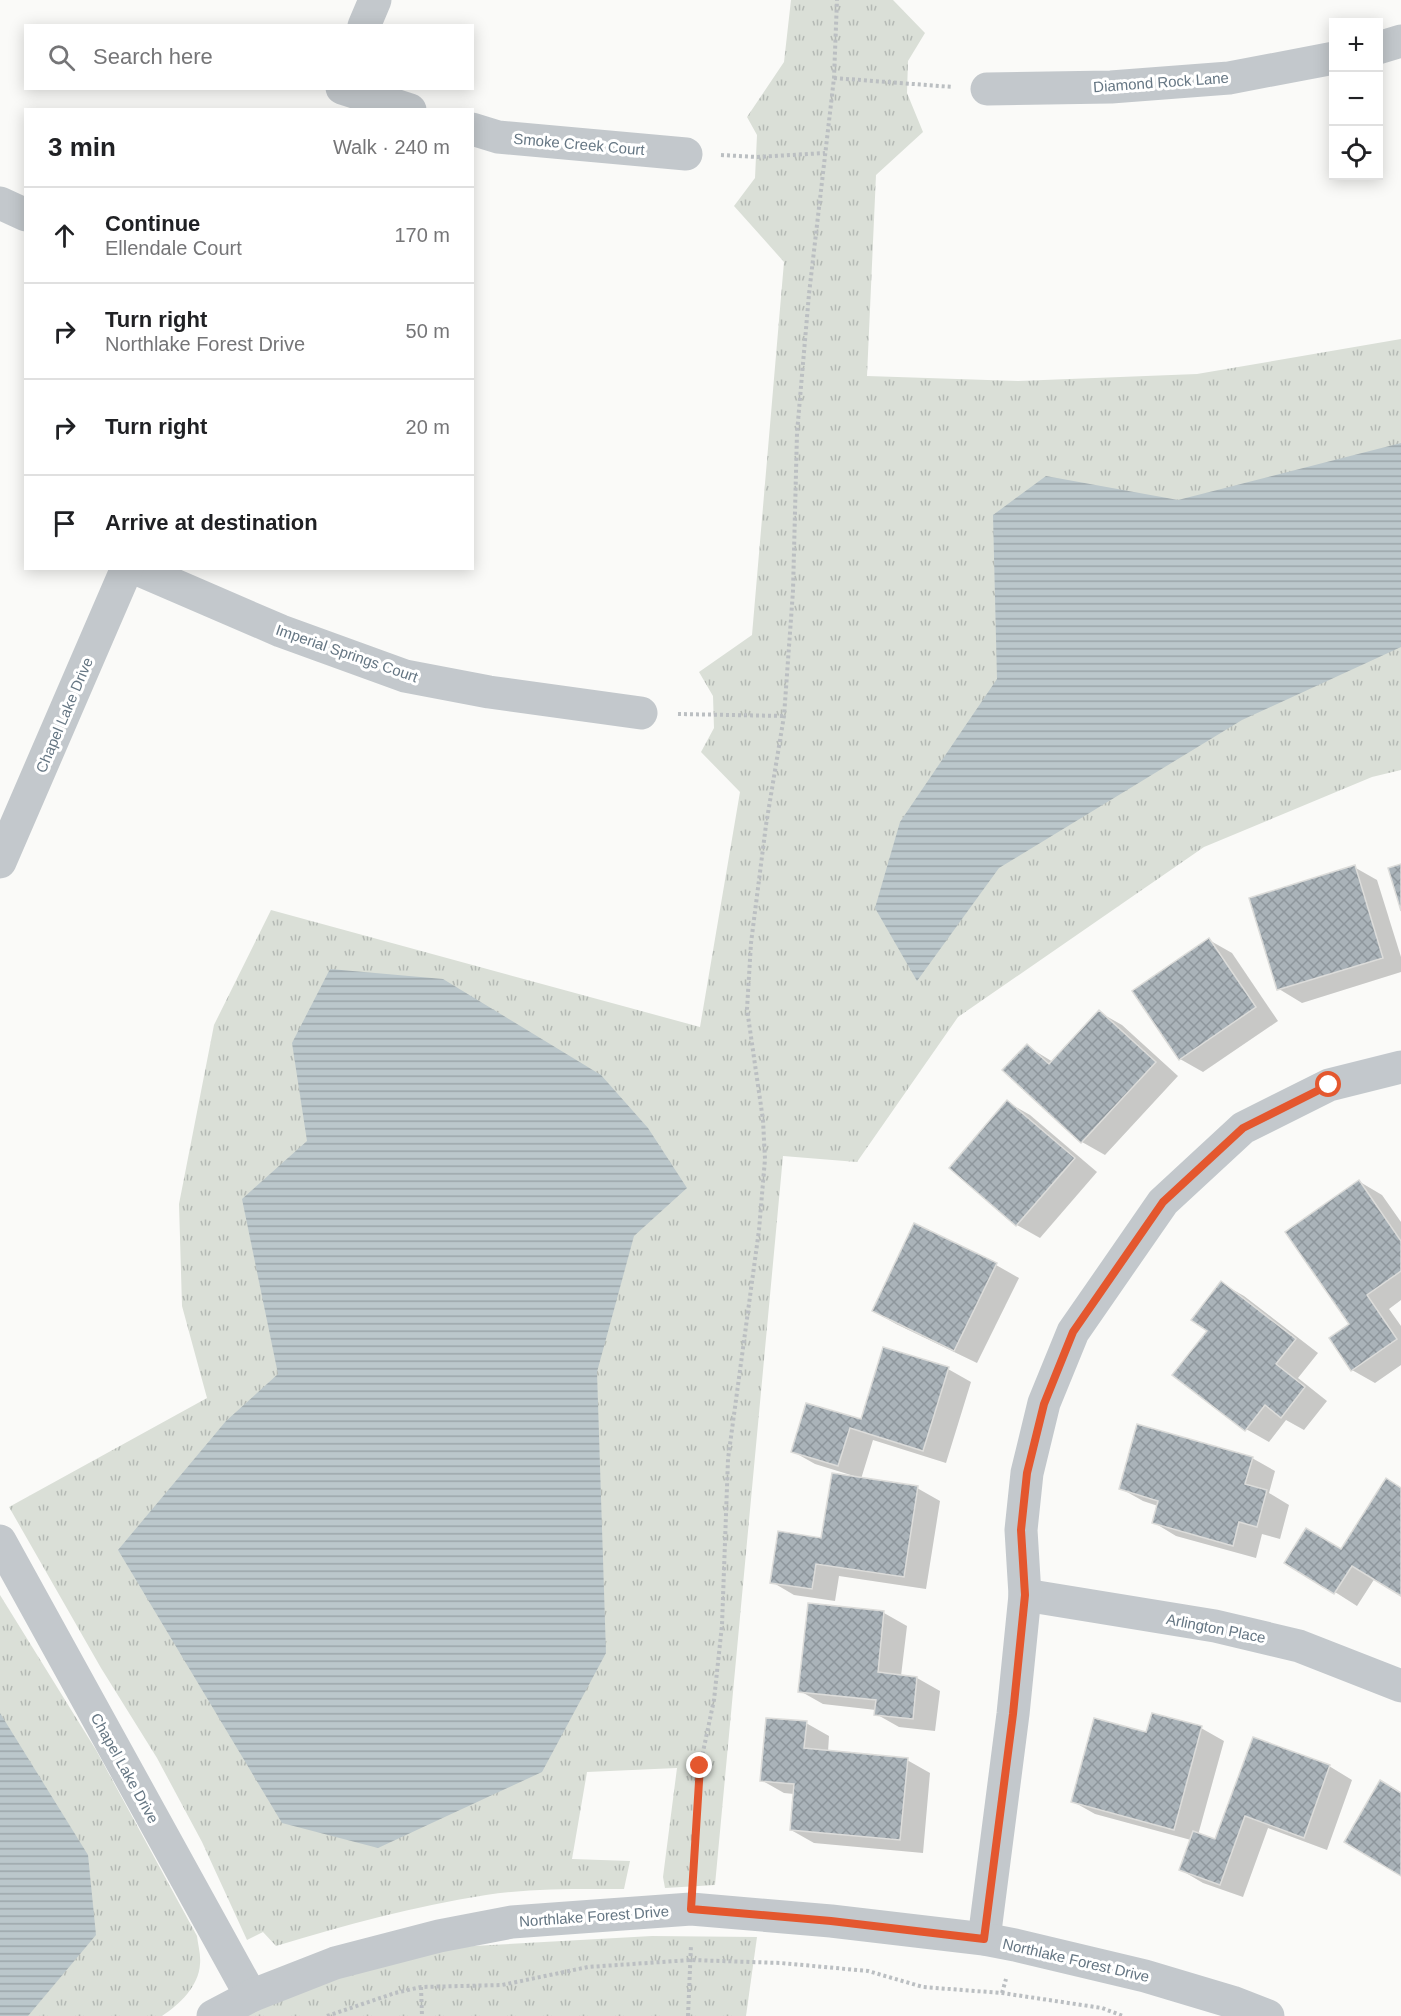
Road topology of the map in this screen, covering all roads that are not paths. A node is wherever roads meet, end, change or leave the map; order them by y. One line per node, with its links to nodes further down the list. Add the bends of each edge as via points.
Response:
1 (375, 0): 2 (street)
2 (365, 24)
3 (1401, 41): 4 (street)
4 (1383, 46)
5 (1329, 59): 6 (street, Diamond Rock Lane, via 1229,78 1111,87)
6 (987, 89)
7 (335, 90): 9 (street)
8 (348, 90): 10 (street)
9 (328, 108)
10 (404, 108)
11 (474, 130): 12 (street, Smoke Creek Court, via 498,137)
12 (686, 154)
13 (0, 203): 14 (street)
14 (24, 214)
15 (127, 570): 18 (street, Chapel Lake Drive)
16 (140, 570): 17 (street, Imperial Springs Court, via 280,631 405,676)
17 (641, 713)
18 (0, 862)
19 (1401, 1067): 21 (street, via 1329,1085 1243,1128 1163,1202 1073,1332 1044,1404 1027,1473 1021,1530)
20 (0, 1540): 24 (street, Chapel Lake Drive)
21 (1025, 1595): 22 (street, Arlington Place, via 1215,1626 1299,1646); 23 (street)
22 (1401, 1686)
23 (984, 1939): 24 (street, Northlake Forest Drive, via 691,1909 512,1922 335,1963); 26 (street, Northlake Forest Drive, via 1145,1976)
24 (251, 1996): 25 (street, Northlake Forest Drive)
25 (213, 2016)
26 (1268, 2016)

